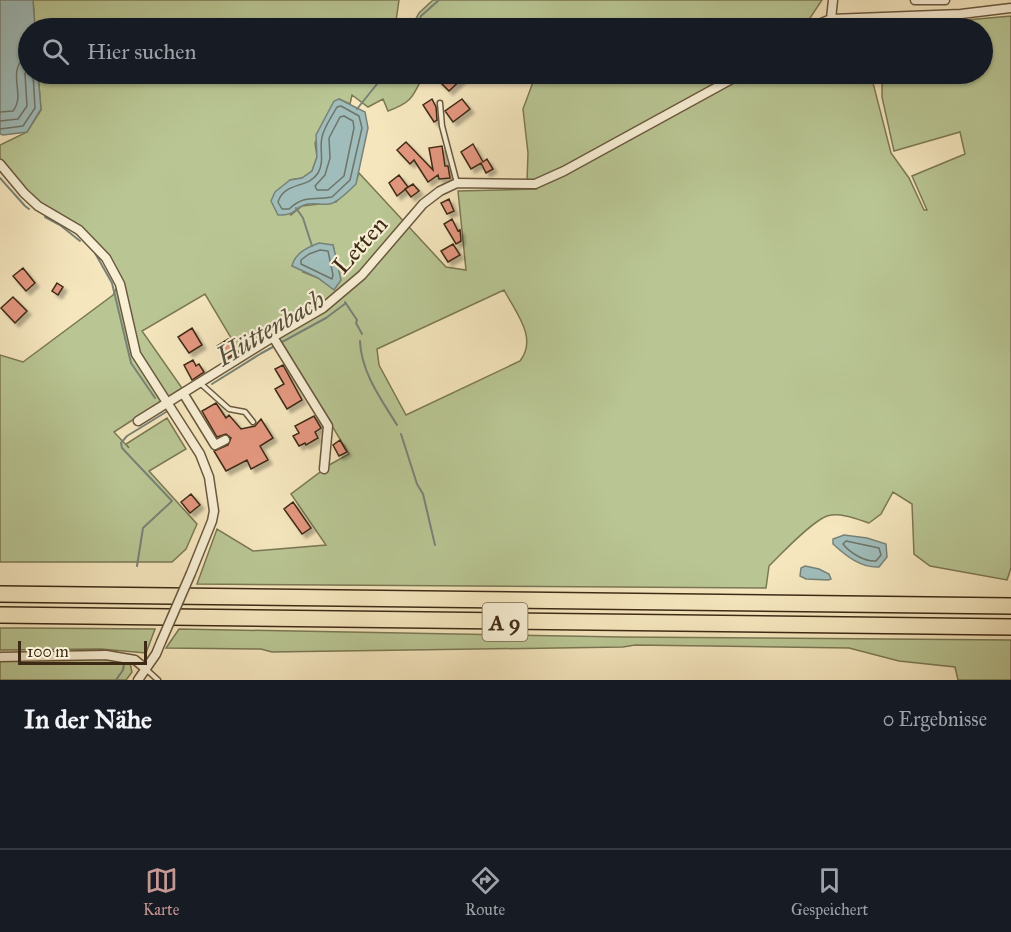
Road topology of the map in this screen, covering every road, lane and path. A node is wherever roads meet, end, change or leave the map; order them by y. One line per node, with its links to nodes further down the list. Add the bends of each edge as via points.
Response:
1 (833, 0): 5 (street)
2 (915, 0): 3 (street)
3 (945, 0)
4 (1011, 8): 6 (street)
5 (831, 18)
6 (857, 18)
7 (723, 84): 10 (street, via 535,184)
8 (440, 103): 10 (lane)
9 (0, 164): 14 (street, via 38,206 79,230 106,258 120,284 136,354)
10 (457, 183): 11 (street, Letten, via 423,204 343,292 308,319)
11 (273, 337): 12 (street, Letten); 18 (street, via 328,426)
12 (200, 382): 13 (street, Letten); 16 (lane, via 229,409 245,412)
13 (183, 393): 14 (street, Letten); 17 (street, via 215,445)
14 (168, 403): 15 (street, Letten); 24 (street, bridge, via 200,454 209,477 212,521 156,654)
15 (138, 421)
16 (253, 422)
17 (225, 441)
18 (324, 469)
19 (0, 594): 20 (highway, A 9)
20 (1011, 606)
21 (0, 615): 22 (highway, A 9)
22 (1011, 627)
23 (0, 657): 24 (street, via 106,655 135,660)
24 (146, 669): 25 (street); 26 (lane)
25 (138, 680)
26 (158, 680)

